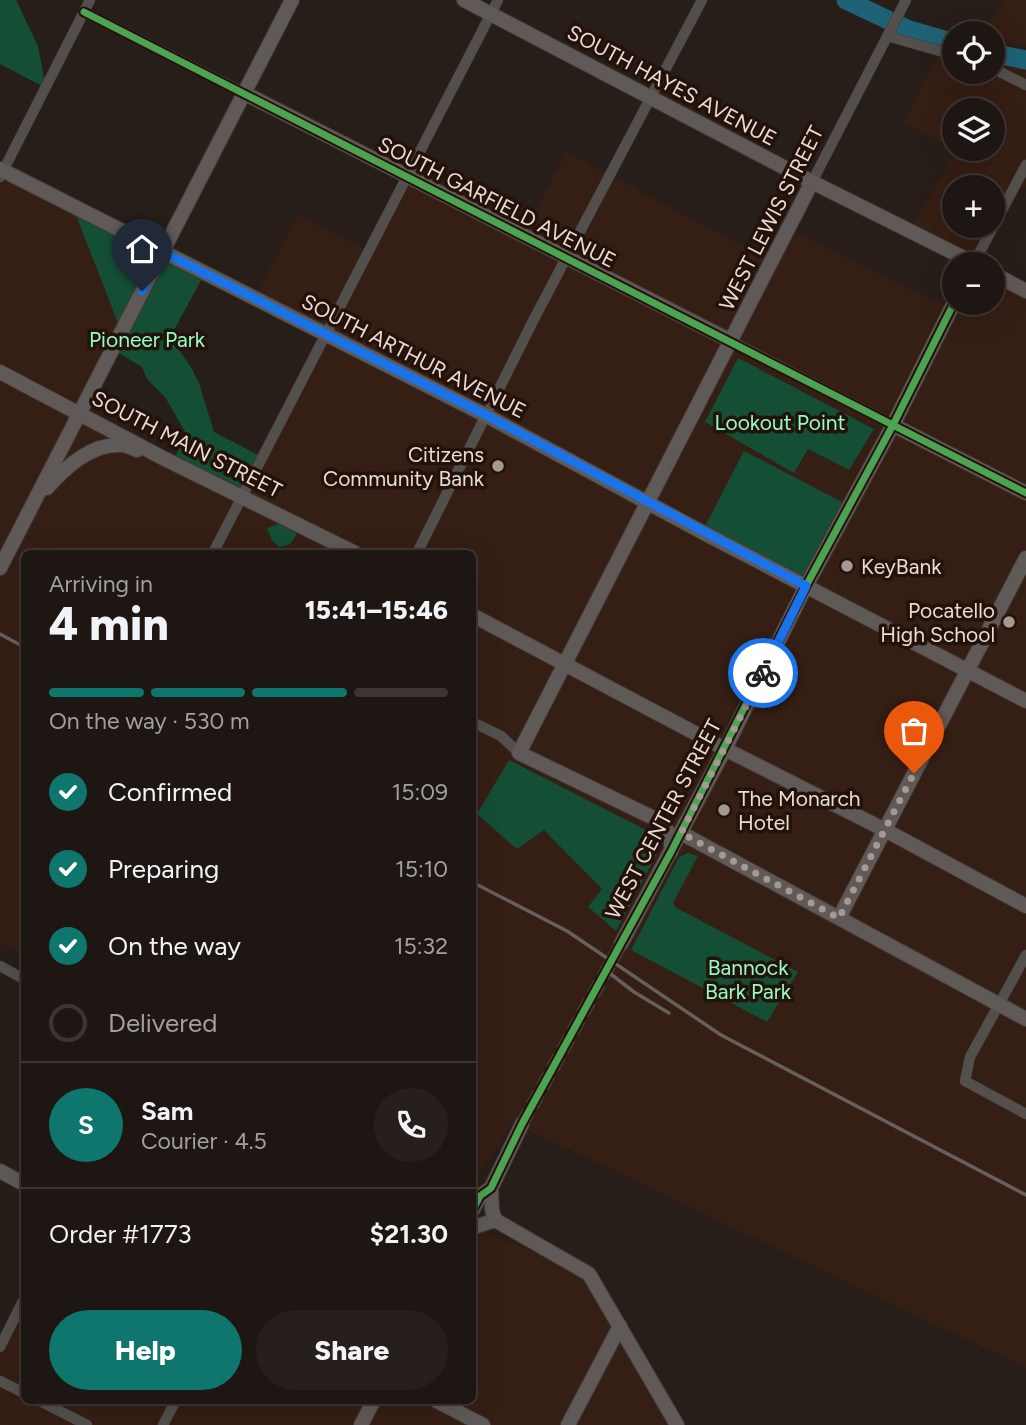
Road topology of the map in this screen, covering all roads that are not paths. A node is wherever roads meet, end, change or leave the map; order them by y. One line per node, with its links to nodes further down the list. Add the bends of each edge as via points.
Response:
1 (90, 0): 7 (street)
2 (292, 0): 13 (street)
3 (464, 0): 8 (street, SOUTH HAYES AVENUE)
4 (498, 0): 8 (street)
5 (702, 0): 14 (street)
6 (905, 0): 9 (street, WEST LEWIS STREET)
7 (84, 12): 13 (street, SOUTH GARFIELD AVENUE); 16 (street)
8 (491, 14): 14 (street, SOUTH HAYES AVENUE); 17 (street)
9 (887, 36): 10 (street); 18 (street, WEST LEWIS STREET)
10 (942, 52)
11 (1005, 74): 12 (street)
12 (1026, 85)
13 (244, 93): 17 (street, SOUTH GARFIELD AVENUE); 19 (street)
14 (652, 99): 18 (street, SOUTH HAYES AVENUE); 22 (street)
15 (1026, 165): 21 (street)
16 (1, 172): 19 (street, SOUTH ARTHUR AVENUE)
17 (408, 177): 22 (street, SOUTH GARFIELD AVENUE); 26 (street)
18 (812, 182): 20 (street, SOUTH HAYES AVENUE); 27 (street, WEST LEWIS STREET)
19 (163, 252): 26 (street, SOUTH ARTHUR AVENUE); 29 (street)
20 (951, 252)
21 (981, 252)
22 (567, 258): 27 (street, SOUTH GARFIELD AVENUE); 30 (street)
23 (1005, 280): 24 (street)
24 (1026, 291)
25 (948, 315): 31 (street, WEST CENTER STREET)
26 (327, 335): 30 (street, SOUTH ARTHUR AVENUE); 34 (street)
27 (731, 341): 31 (street, SOUTH GARFIELD AVENUE); 35 (street, WEST LEWIS STREET)
28 (0, 372): 29 (street, SOUTH MAIN STREET)
29 (79, 412): 32 (street, SOUTH MAIN STREET); 36 (street)
30 (488, 416): 35 (street, SOUTH ARTHUR AVENUE); 39 (street)
31 (893, 425): 33 (street); 42 (street, WEST CENTER STREET)
32 (163, 458): 34 (street, SOUTH MAIN STREET); 36 (street, via 121,445 96,450 73,461)
33 (1026, 494)
34 (244, 496): 37 (street); 38 (street, SOUTH MAIN STREET)
35 (647, 502): 42 (street, SOUTH ARTHUR AVENUE); 44 (street, WEST LEWIS STREET)
36 (32, 505): 41 (street)
37 (215, 550)
38 (349, 550)
39 (419, 550)
40 (1026, 558): 45 (street)
41 (0, 568)
42 (806, 586): 45 (street, SOUTH ARTHUR AVENUE); 48 (street, WEST CENTER STREET)
43 (476, 617): 44 (street)
44 (564, 663): 48 (street); 49 (street, WEST LEWIS STREET)
45 (967, 671): 46 (street, SOUTH ARTHUR AVENUE); 52 (street)
46 (1026, 701)
47 (476, 724): 49 (street, via 502,736)
48 (725, 749): 50 (street, WEST CENTER STREET); 52 (street)
49 (519, 753): 51 (street)
50 (694, 809): 51 (street, via 678,821); 53 (street, WEST CENTER STREET)
51 (662, 822): 54 (street, via 671,837)
52 (885, 830): 55 (street); 56 (street)
53 (681, 833): 54 (street, WEST CENTER STREET); 56 (street)
54 (671, 852): 57 (street, WEST CENTER STREET)
55 (1026, 906)
56 (839, 918): 61 (street)
57 (621, 944)
58 (1026, 955): 61 (street)
59 (0, 966): 60 (street)
60 (21, 977)
61 (998, 1004): 62 (street); 63 (street, via 970,1057 965,1081)
62 (1026, 1019)
63 (1026, 1114)
64 (522, 1125): 67 (street)
65 (0, 1171): 66 (street)
66 (21, 1182)
67 (491, 1188): 68 (street); 69 (street)
68 (476, 1203)
69 (495, 1220): 70 (street); 72 (street, via 589,1273)
70 (476, 1227)
71 (21, 1305): 73 (street)
72 (620, 1326): 84 (street); 85 (street)
73 (0, 1348)
74 (0, 1381): 75 (street)
75 (21, 1392)
76 (46, 1404): 80 (street)
77 (174, 1404): 81 (street)
78 (372, 1404): 82 (street)
79 (443, 1404): 83 (street)
80 (87, 1425)
81 (163, 1425)
82 (361, 1425)
83 (483, 1425)
84 (568, 1425)
85 (677, 1425)

